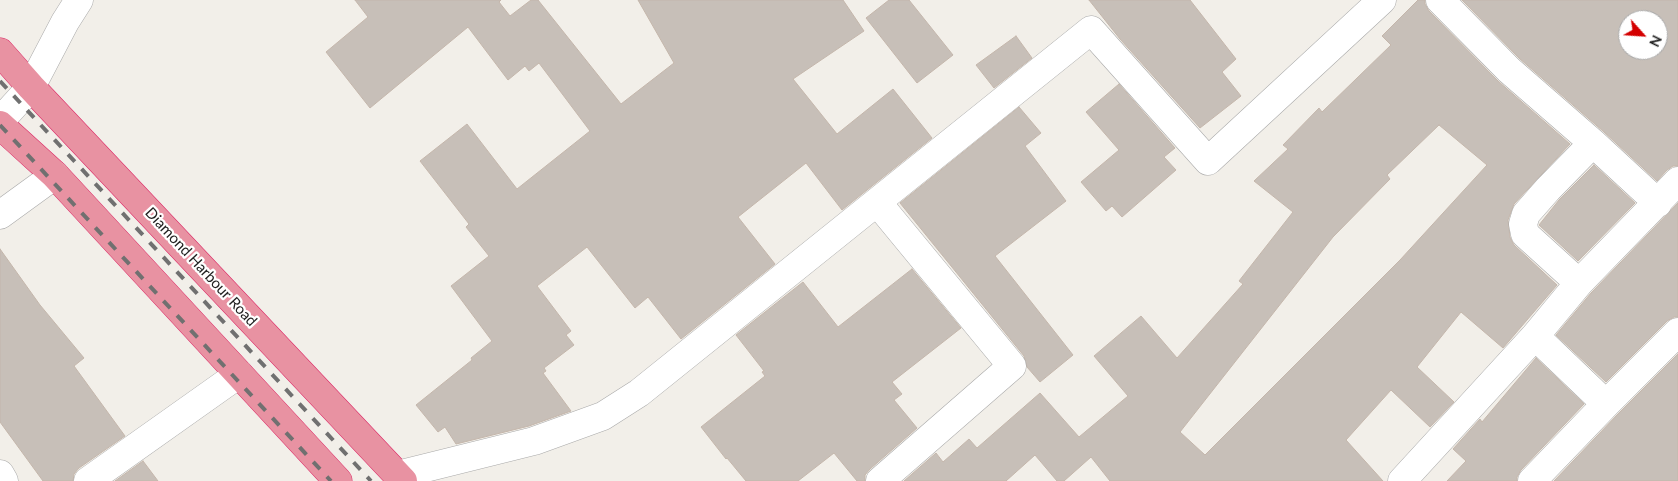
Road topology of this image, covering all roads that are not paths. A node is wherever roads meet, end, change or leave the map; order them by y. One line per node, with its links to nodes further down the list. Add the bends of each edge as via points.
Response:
1 (79, 0): 5 (street)
2 (1382, 0): 10 (street, via 1208,161 1092,30)
3 (1440, 0): 7 (street, via 1509,70)
4 (0, 52): 5 (highway, Diamond Harbour Road)
5 (31, 87): 6 (street); 19 (highway, Diamond Harbour Road)
6 (0, 123): 8 (highway)
7 (1593, 143): 11 (street); 13 (street, via 1526,214 1523,224 1525,234)
8 (55, 175): 12 (street); 16 (highway)
9 (1678, 181): 11 (street)
10 (877, 202): 19 (street, via 638,393 603,416 534,440); 23 (street, via 1012,366)
11 (1658, 203): 13 (street)
12 (0, 215)
13 (1579, 283): 14 (street)
14 (1535, 336): 17 (street); 24 (street)
15 (1673, 347): 17 (street)
16 (238, 374): 20 (highway); 22 (street)
17 (1606, 404): 25 (street)
18 (0, 474): 21 (street)
19 (400, 478)
20 (333, 479)
21 (4, 481)
22 (88, 481)
23 (880, 481)
24 (1402, 481)
25 (1532, 481)

